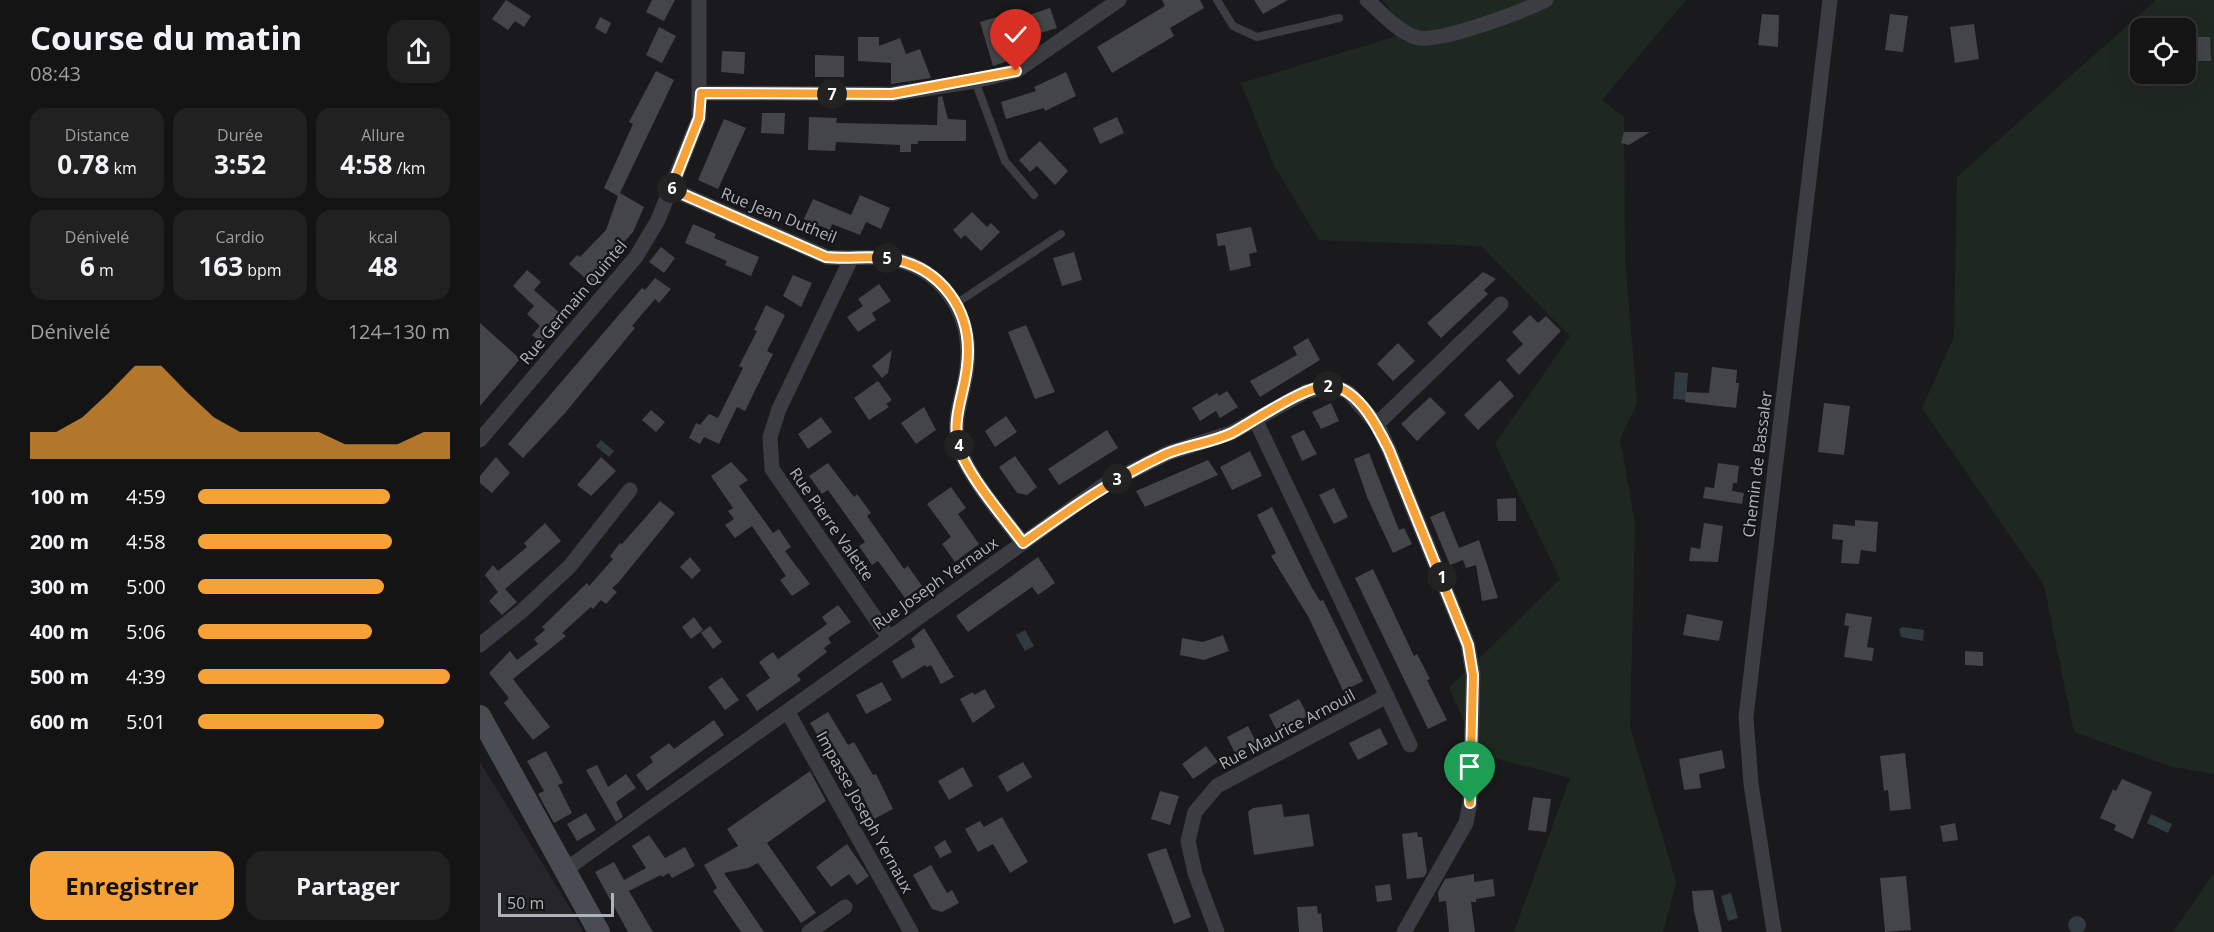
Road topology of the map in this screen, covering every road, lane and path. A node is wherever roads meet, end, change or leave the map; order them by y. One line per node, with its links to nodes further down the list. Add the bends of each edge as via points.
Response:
1 (699, 0): 9 (street, Rue Germain Quintel)
2 (1119, 0): 8 (street, via 1016,71)
3 (1217, 0): 7 (lane, via 1233,26 1257,37)
4 (1367, 0): 5 (street, via 1401,29 1416,38 1425,38 1443,37)
5 (1546, 0)
6 (1830, 0): 34 (street, Chemin de Bassaler, via 1746,717 1751,784)
7 (1339, 18)
8 (975, 81): 9 (street, via 892,94); 11 (lane, via 1005,161)
9 (701, 93): 10 (street, Rue Germain Quintel, via 699,118)
10 (671, 189): 13 (street, Rue Jean Dutheil, via 826,257); 18 (street, Rue Germain Quintel, via 636,257)
11 (1034, 195)
12 (1061, 234): 14 (lane)
13 (851, 260): 14 (street, Rue Jean Dutheil, via 885,258 916,265 937,278); 21 (street, Rue Pierre Valette, via 778,409 770,437 772,469)
14 (957, 303): 20 (street, Rue Jean Dutheil, via 966,331 968,364 957,421 958,443 966,464)
15 (1501, 304): 17 (street)
16 (1255, 419): 17 (street, Rue Joseph Yernaux, via 1305,392 1332,385 1348,392); 20 (street, Rue Joseph Yernaux, via 1231,433 1168,453 1104,485); 23 (street)
17 (1377, 424): 33 (street, Rue Joseph Yernaux, via 1457,612 1473,675 1470,803 1466,823)
18 (480, 440)
19 (630, 490): 22 (street, via 570,566)
20 (1023, 543): 21 (street, Rue Joseph Yernaux)
21 (889, 638): 24 (street, Rue Joseph Yernaux)
22 (480, 645)
23 (1387, 696): 26 (street); 32 (street, Rue Maurice Arnouil, via 1217,786 1195,812 1188,841 1195,873)
24 (787, 711): 27 (street, Rue Joseph Yernaux); 31 (street, Impasse Joseph Yernaux)
25 (480, 716): 27 (main road)
26 (1410, 745)
27 (566, 870): 29 (main road)
28 (845, 907): 30 (street)
29 (599, 932)
30 (809, 932)
31 (911, 932)
32 (1217, 932)
33 (1404, 932)
34 (1774, 932)

